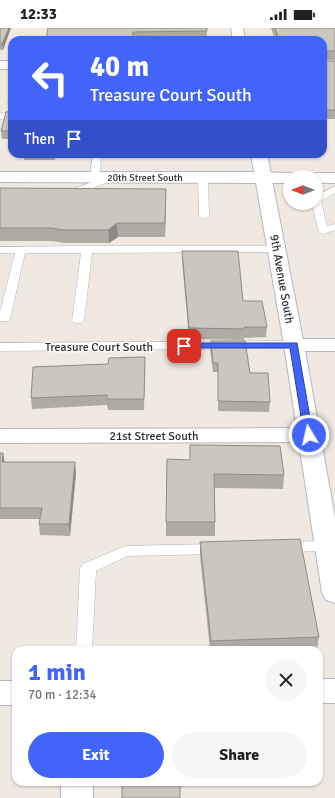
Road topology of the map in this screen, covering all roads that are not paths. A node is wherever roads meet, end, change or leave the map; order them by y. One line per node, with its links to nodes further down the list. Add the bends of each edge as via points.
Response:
1 (97, 158): 4 (lane)
2 (260, 158): 7 (street, 9th Avenue South)
3 (0, 177): 4 (street, 20th Street South)
4 (95, 177): 5 (street, 20th Street South)
5 (113, 177): 6 (street, 20th Street South); 12 (lane)
6 (203, 177): 7 (street, 20th Street South); 13 (lane)
7 (263, 178): 8 (street, 20th Street South); 15 (street, 9th Avenue South)
8 (283, 178)
9 (323, 178): 10 (street)
10 (335, 178)
11 (335, 189): 14 (lane, via 316,200 324,231)
12 (59, 196)
13 (204, 216)
14 (335, 227)
15 (276, 248): 16 (lane); 21 (street, 9th Avenue South)
16 (87, 249): 18 (lane); 20 (lane)
17 (0, 250): 18 (lane)
18 (21, 250): 19 (lane)
19 (4, 319)
20 (78, 321)
21 (294, 345): 22 (street); 23 (lane, Treasure Court South); 24 (street, 9th Avenue South)
22 (335, 345)
23 (0, 347)
24 (309, 435): 25 (street, 21st Street South); 26 (street, 9th Avenue South)
25 (0, 436)
26 (327, 546): 27 (lane); 29 (street, 9th Avenue South)
27 (267, 548)
28 (228, 549): 30 (lane, via 125,551 88,568)
29 (335, 593)
30 (84, 646)
31 (323, 691): 32 (street)
32 (335, 691)
33 (0, 693): 34 (street)
34 (12, 693)
35 (77, 786): 36 (street)
36 (77, 798)

